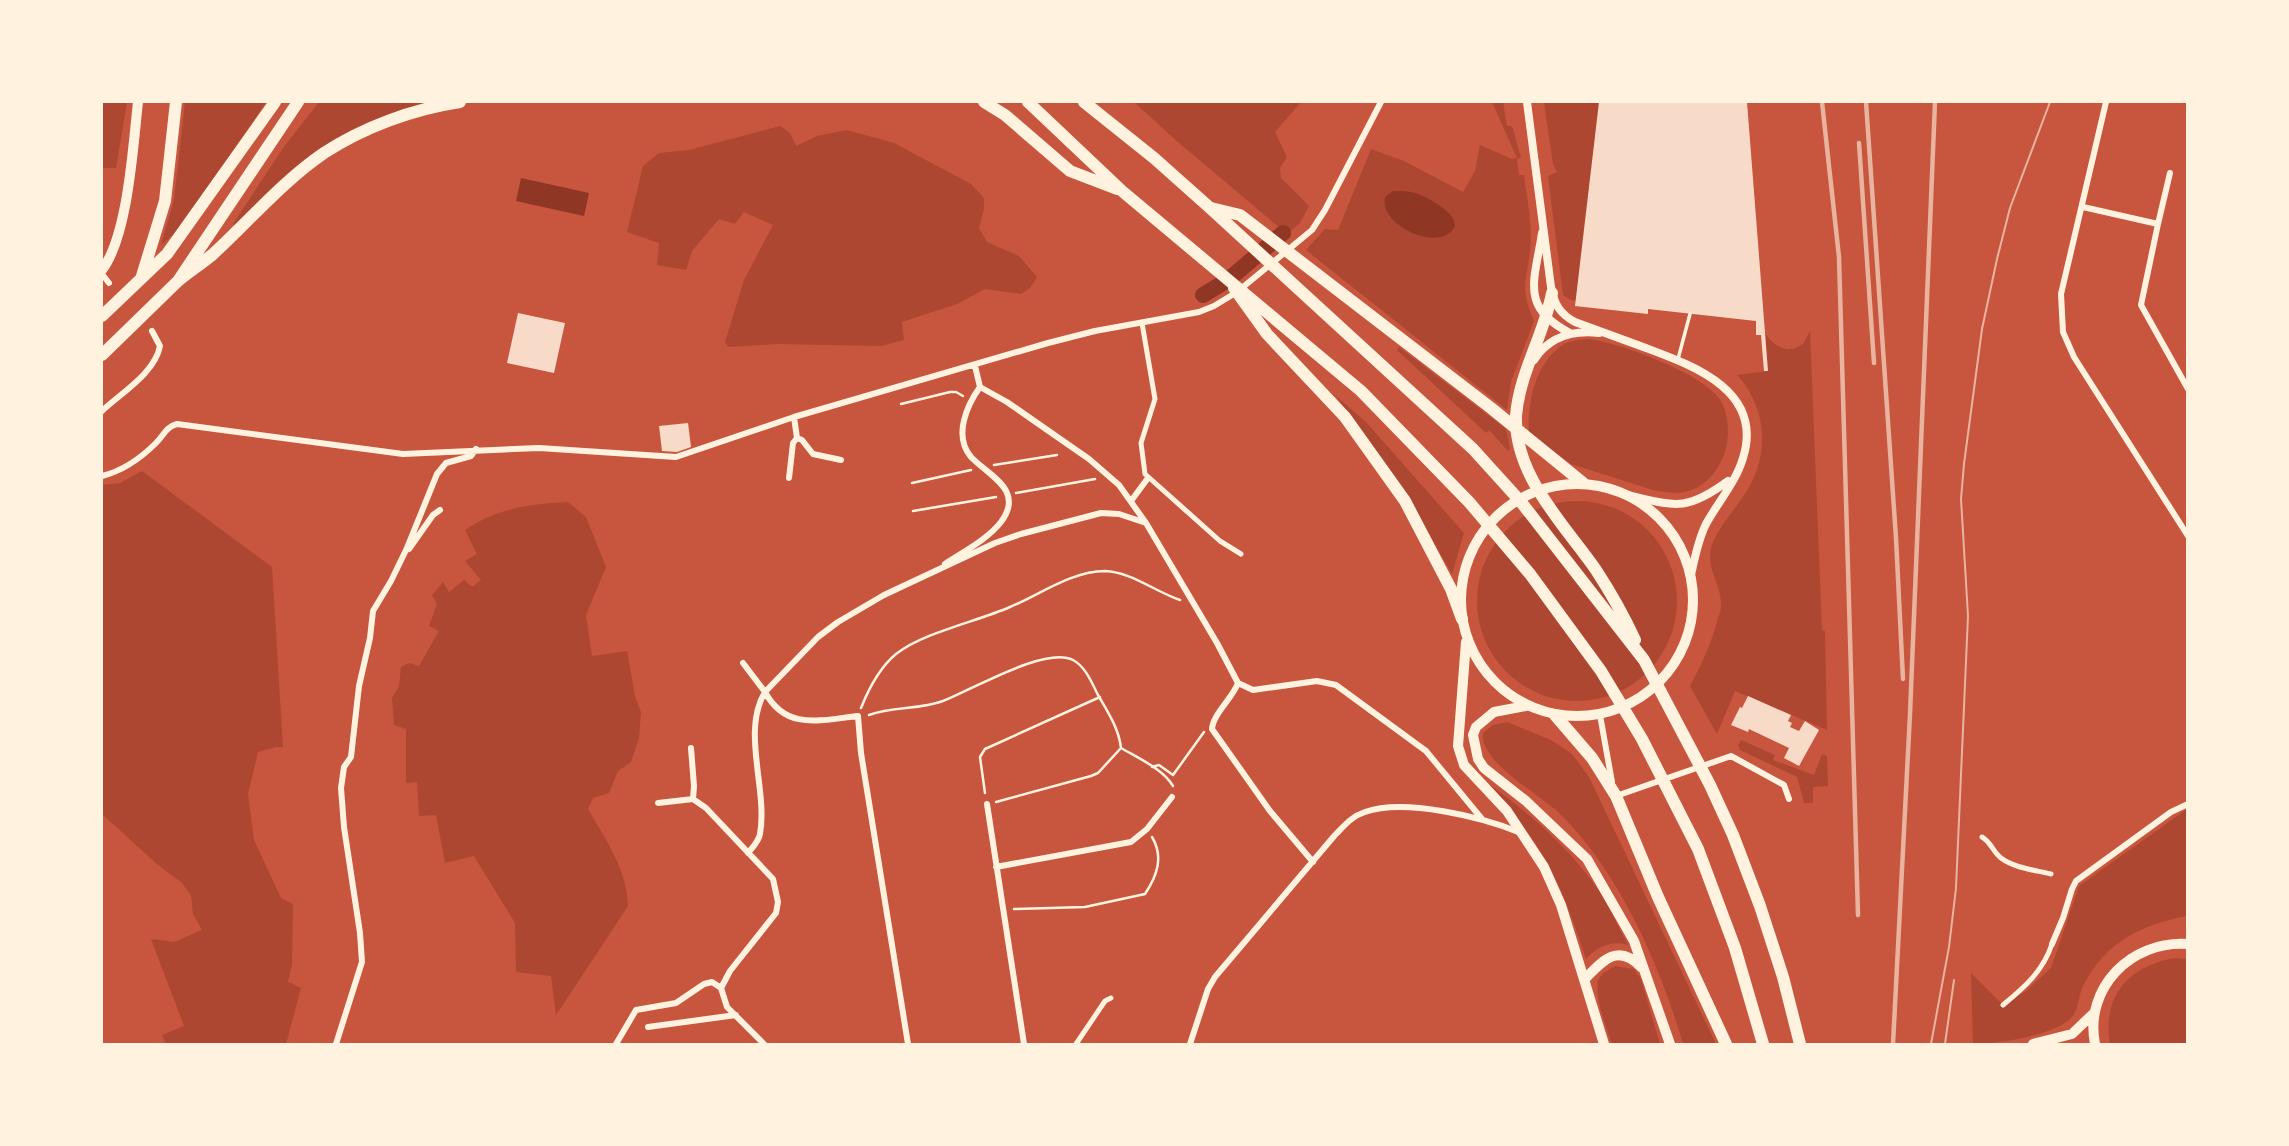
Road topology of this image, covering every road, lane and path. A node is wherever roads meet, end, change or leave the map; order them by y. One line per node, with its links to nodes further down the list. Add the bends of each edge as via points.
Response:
1 (138, 102): 18 (main road, via 123,213)
2 (176, 102): 20 (highway, via 165,201)
3 (275, 102): 20 (highway, via 167,254)
4 (299, 102): 21 (highway)
5 (460, 102): 21 (highway, via 395,118 324,154)
6 (984, 102): 13 (highway, via 1070,171)
7 (1028, 102): 13 (highway)
8 (1084, 102): 14 (highway)
9 (1381, 102): 27 (street, via 1312,230 1214,306)
10 (1527, 102): 17 (street)
11 (2106, 102): 15 (street)
12 (2170, 173): 16 (street)
13 (1122, 191): 19 (highway)
14 (1209, 207): 48 (highway, via 1240,215); 61 (highway, via 1474,449)
15 (2083, 207): 16 (street); 53 (street, via 2061,294 2063,332 2074,357)
16 (2158, 224): 36 (street, via 2141,305)
17 (1543, 227): 23 (street); 26 (street, via 1534,293)
18 (102, 272): 22 (street)
19 (1226, 276): 59 (highway, via 1267,334 1345,417 1405,501); 113 (highway, via 1361,391 1482,517 1601,671 1642,738 1698,849)
20 (141, 278): 25 (highway)
21 (178, 281): 31 (highway)
22 (108, 283)
23 (1552, 293): 26 (highway); 30 (street, via 1563,316)
24 (1690, 314): 32 (lane)
25 (102, 317)
26 (1546, 318): 29 (street); 34 (highway)
27 (1142, 323): 33 (street, via 1060,340); 47 (street, via 1154,399 1141,443 1143,469)
28 (152, 331): 39 (street, via 160,346 155,360)
29 (1570, 333): 30 (street); 34 (street, via 1544,347)
30 (1610, 335): 32 (street)
31 (102, 355)
32 (1678, 360): 45 (street, via 1721,383 1738,406 1745,424 1745,447)
33 (975, 366): 35 (street); 40 (street)
34 (1527, 372): 61 (highway, via 1517,416 1525,466 1617,604)
35 (980, 387): 38 (street); 50 (street, via 1089,459)
36 (2188, 389)
37 (901, 404): 38 (path, via 950,392 962,395)
38 (968, 405): 56 (street, via 963,424 967,449 1004,487 1007,508 999,524)
39 (102, 411)
40 (794, 416): 41 (street); 42 (street, via 677,457)
41 (796, 438): 43 (street, via 816,456); 46 (street)
42 (476, 449): 44 (street, via 403,454 172,425 139,458); 55 (street, via 471,456 446,463 437,474)
43 (841, 460)
44 (102, 476)
45 (1734, 477): 49 (street, via 1704,498 1685,504); 57 (street, via 1700,536)
46 (789, 478)
47 (1149, 478): 50 (street); 54 (street)
48 (1583, 483): 49 (main road); 59 (main road, via 1539,490 1505,508 1479,536 1464,570)
49 (1627, 495): 57 (main road, via 1671,531)
50 (1131, 501): 52 (street)
51 (440, 510): 55 (street)
52 (1146, 523): 56 (street, via 1101,513 1007,538); 58 (street)
53 (2188, 536)
54 (1241, 554)
55 (402, 559): 103 (street, via 373,611 351,758 342,778 344,827 362,950 359,976)
56 (934, 572): 64 (street, via 838,622)
57 (1691, 575): 68 (main road, via 1692,619 1682,653 1661,682 1633,703)
58 (1193, 604): 63 (street); 69 (path, via 1104,571 1062,582 910,644 881,670)
59 (1462, 619): 60 (main road)
60 (1466, 642): 66 (main road, via 1484,672); 83 (main road, via 1461,757)
61 (1644, 660): 114 (highway, via 1733,835 1783,977)
62 (743, 663): 64 (street)
63 (1238, 683): 70 (street); 81 (street, via 1252,690 1310,681 1336,685 1426,751)
64 (765, 692): 69 (street, via 783,713 796,719); 85 (street, via 758,703 756,726 760,836)
65 (1100, 697): 69 (path, via 1079,665 1059,656 942,702); 72 (path); 79 (path, via 985,749 980,757)
66 (1526, 706): 67 (main road); 94 (main road, via 1494,712 1476,727 1478,760 1587,859 1634,941)
67 (1555, 715): 68 (main road); 74 (highway, via 1592,758)
68 (1600, 715): 74 (street)
69 (858, 716): 106 (street)
70 (1213, 722): 73 (path, via 1173,775 1159,765); 86 (street, via 1212,729 1263,801)
71 (691, 748): 76 (street)
72 (1121, 748): 73 (path); 79 (path, via 1091,776)
73 (1152, 766): 75 (path, via 1172,783)
74 (1616, 796): 77 (street, via 1731,756 1784,785); 112 (highway)
75 (1172, 797): 82 (street)
76 (693, 799): 78 (street); 85 (street)
77 (1789, 799)
78 (658, 803)
79 (987, 804): 87 (street)
80 (2188, 804): 90 (street)
81 (1482, 819): 83 (street); 86 (street, via 1404,807 1374,809 1348,822)
82 (1147, 828): 87 (street, via 1122,845); 91 (path, via 1157,846 1159,866 1145,894 1085,907)
83 (1523, 833): 95 (main road, via 1553,886)
84 (1982, 837): 88 (street, via 2010,864)
85 (748, 853): 96 (street, via 773,878 776,913)
86 (1313, 862): 109 (street, via 1215,977)
87 (996, 867): 91 (street)
88 (2051, 874)
89 (2068, 878): 90 (street)
90 (2076, 881): 93 (street)
91 (1003, 909): 107 (street)
92 (2188, 942): 99 (main road, via 2150,947 2130,958 2113,973)
93 (2052, 944): 98 (street, via 2033,979)
94 (1646, 972): 95 (main road, via 1635,960 1615,956 1607,957); 111 (main road)
95 (1585, 979): 110 (main road)
96 (721, 988): 100 (street, via 727,1007); 104 (street, via 712,982 704,984 676,1003 636,1010)
97 (1111, 998): 108 (street)
98 (2003, 1005)
99 (2094, 1013): 102 (main road, via 2072,1034); 115 (main road)
100 (736, 1015): 101 (street); 105 (street)
101 (648, 1027)
102 (2035, 1044)
103 (336, 1045)
104 (616, 1045)
105 (764, 1045)
106 (908, 1045)
107 (1024, 1045)
108 (1076, 1045)
109 (1190, 1045)
110 (1604, 1045)
111 (1670, 1045)
112 (1726, 1045)
113 (1763, 1045)
114 (1800, 1045)
115 (2095, 1045)

